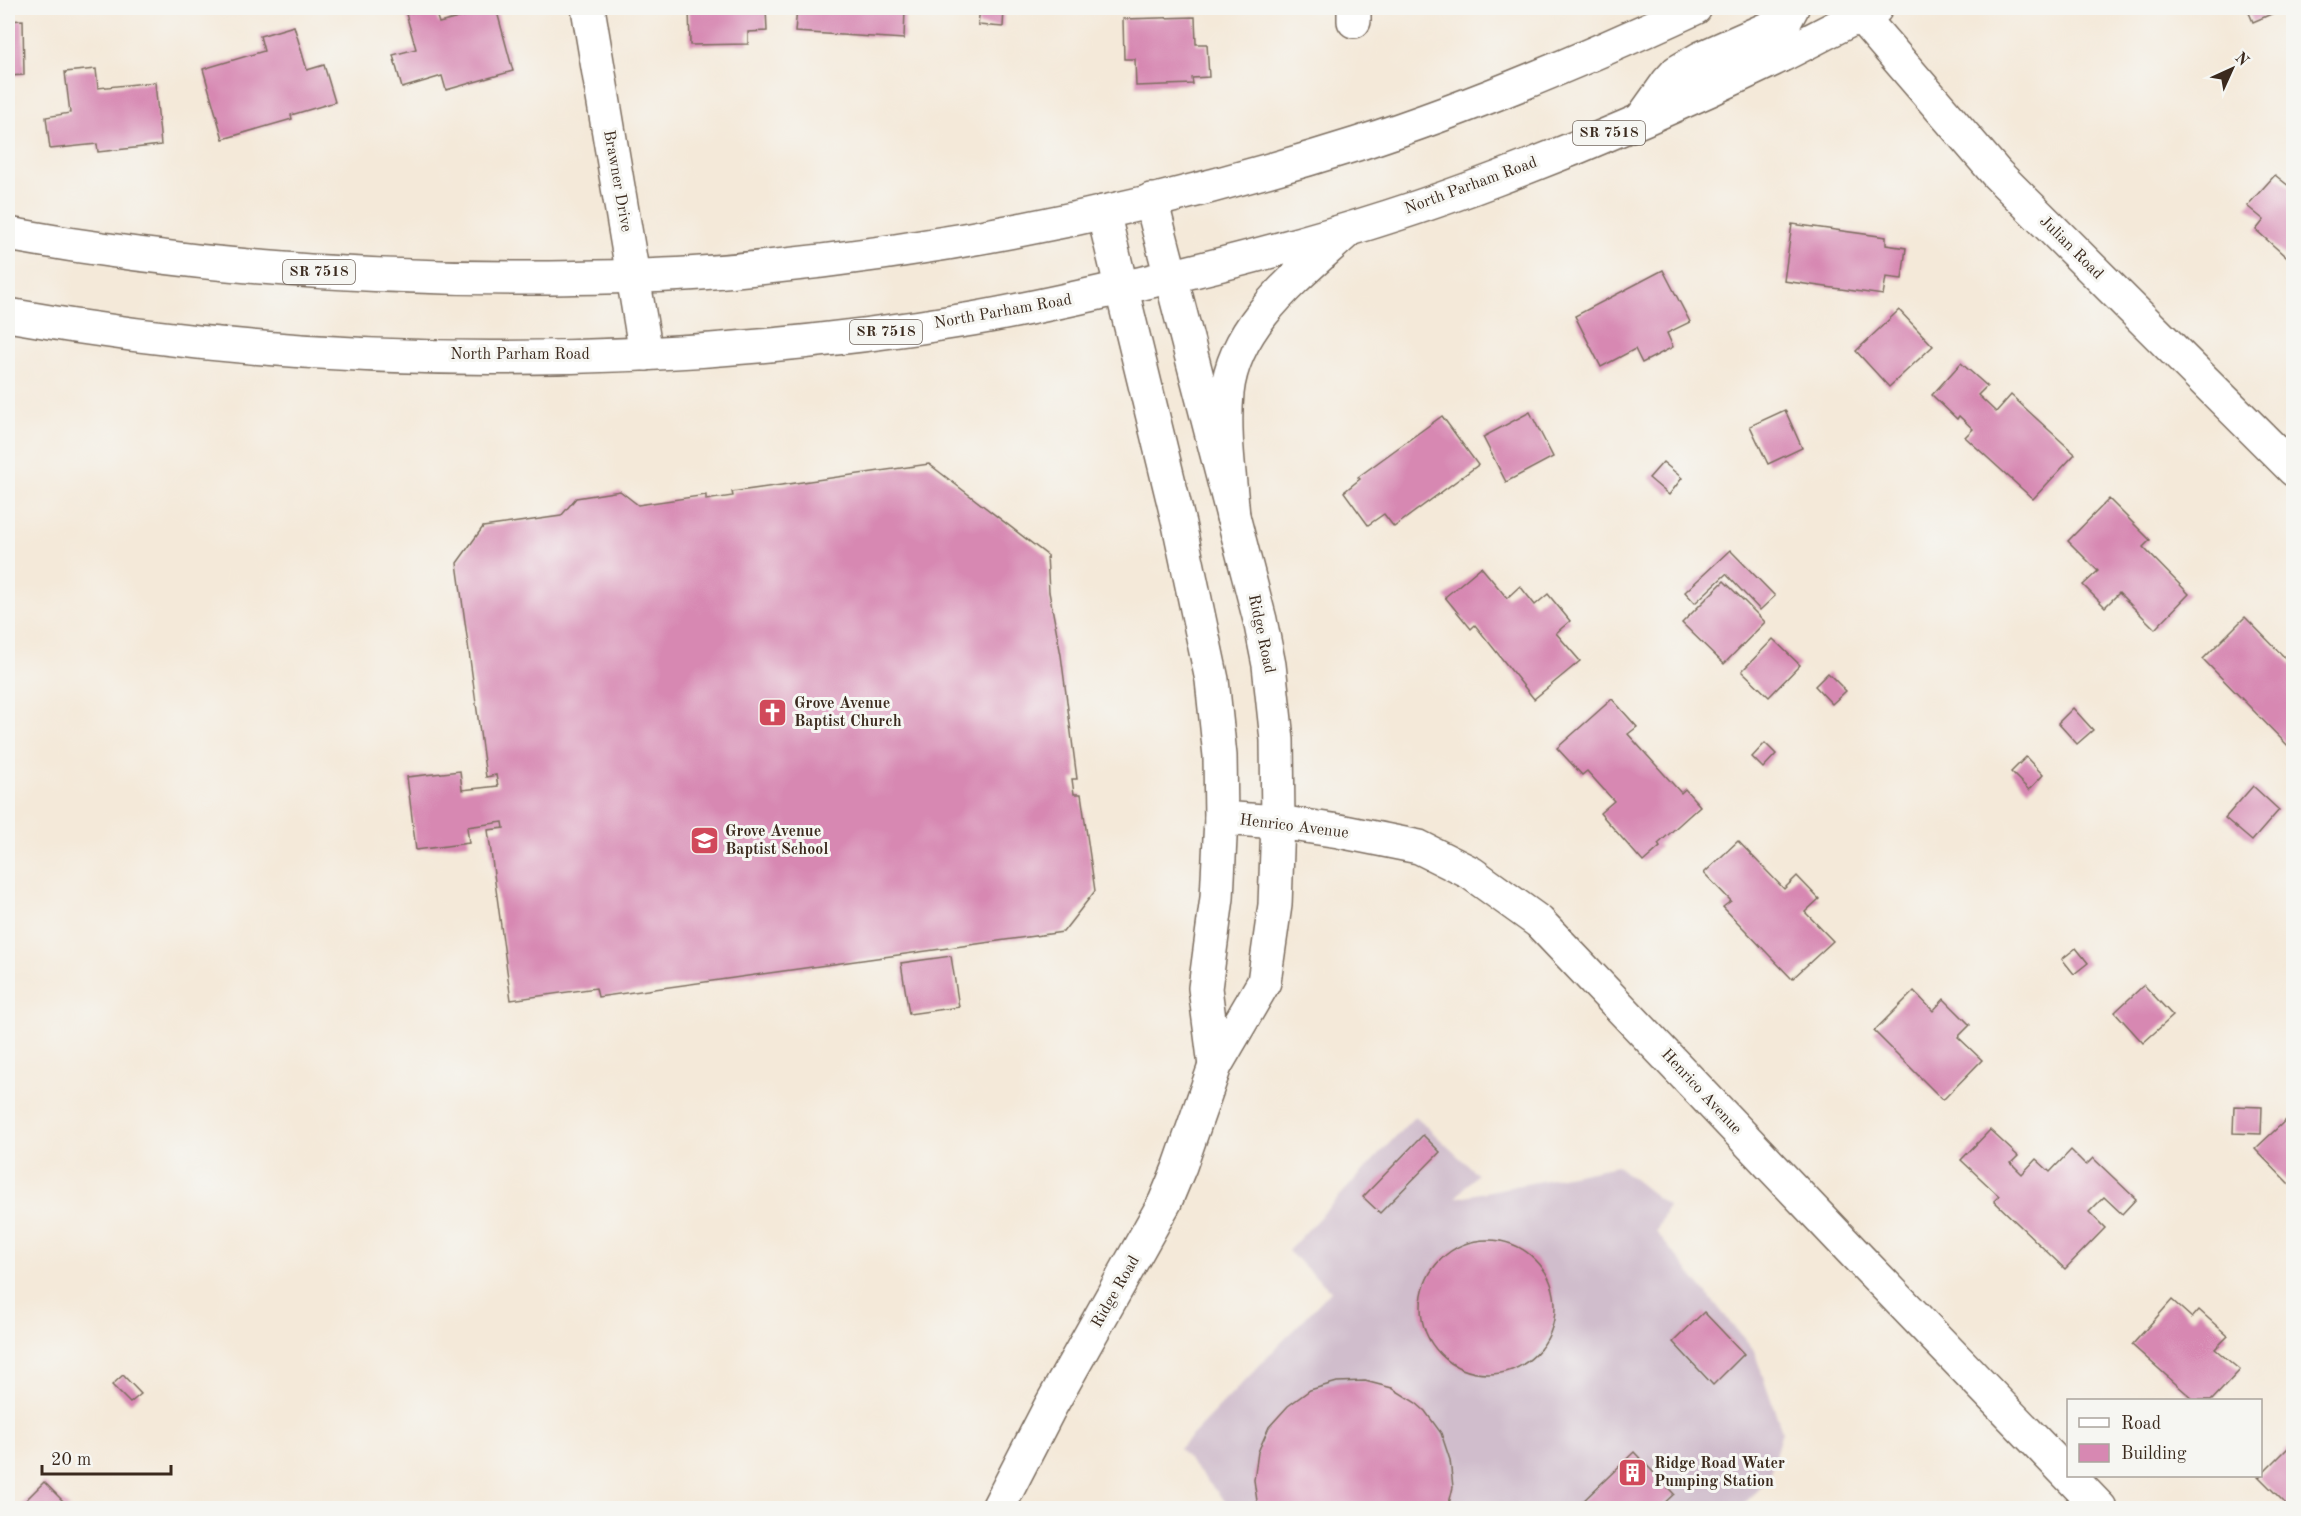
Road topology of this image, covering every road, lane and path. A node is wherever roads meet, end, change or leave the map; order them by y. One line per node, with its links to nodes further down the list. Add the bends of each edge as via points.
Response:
1 (588, 8): 10 (main road, Brawner Drive)
2 (1695, 8): 6 (main road, SR 7518, via 1577,61 1357,144)
3 (1792, 8): 5 (main road, via 1785,21 1677,72)
4 (1868, 11): 5 (main road, North Parham Road / SR 7518); 15 (main road, Julian Road, via 1997,174)
5 (1642, 119): 8 (main road, North Parham Road / SR 7518, via 1493,181)
6 (1151, 200): 7 (main road, SR 7518); 11 (main road, Ridge Road)
7 (1103, 212): 10 (main road, SR 7518, via 843,257); 12 (main road, Ridge Road)
8 (1349, 229): 11 (main road, North Parham Road / SR 7518); 16 (main road, via 1279,294 1245,340 1235,363 1227,390 1226,413)
9 (8, 234): 10 (main road, SR 7518, via 188,260 353,274 436,278)
10 (633, 277): 14 (main road, Brawner Drive)
11 (1170, 277): 12 (main road, North Parham Road / SR 7518); 16 (main road, Ridge Road)
12 (1122, 288): 14 (main road, North Parham Road / SR 7518, via 882,332); 17 (main road, Ridge Road, via 1212,680 1220,756)
13 (8, 315): 14 (main road, North Parham Road / SR 7518, via 167,337 311,351 533,357)
14 (646, 354)
15 (2294, 470)
16 (1233, 518): 18 (main road, Ridge Road, via 1269,665 1277,740)
17 (1221, 818): 18 (main road, Henrico Avenue); 19 (main road, Ridge Road, via 1217,898 1205,988)
18 (1278, 822): 19 (main road, Ridge Road, via 1275,905 1264,982); 20 (main road, Henrico Avenue, via 1419,847 1471,873 1539,922)
19 (1215, 1066): 22 (main road, Ridge Road, via 1165,1202 1050,1407)
20 (2067, 1475)
21 (2069, 1477): 23 (main road, Henrico Avenue)
22 (998, 1509)
23 (2100, 1509)

